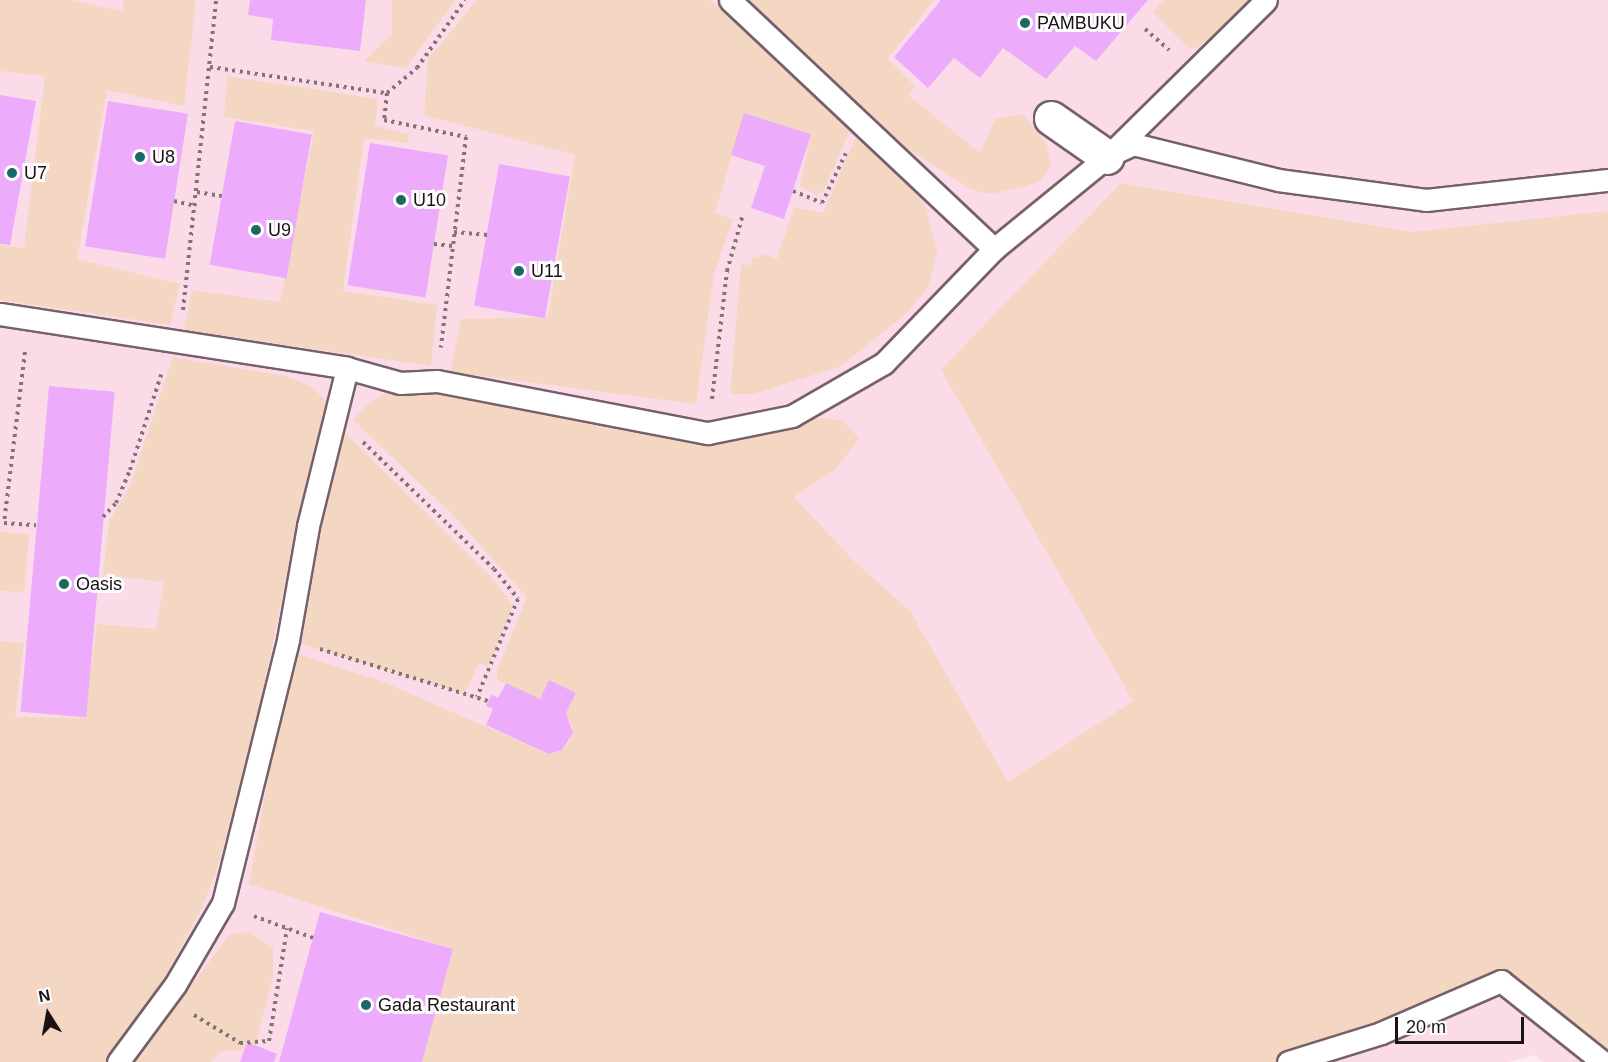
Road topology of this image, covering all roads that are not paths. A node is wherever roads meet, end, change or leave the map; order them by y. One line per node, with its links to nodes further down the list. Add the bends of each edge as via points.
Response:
1 (730, 0): 6 (lane)
2 (1266, 0): 4 (lane)
3 (1051, 118): 4 (street)
4 (1107, 157): 5 (lane, via 1133,144 1278,180 1426,200); 6 (lane)
5 (1608, 180)
6 (994, 249): 8 (lane, via 884,363 792,416 708,433 437,381 400,383)
7 (0, 314): 8 (lane)
8 (347, 368): 9 (lane, via 308,526 288,639 222,903 165,999)
9 (118, 1062)
10 (1288, 1062): 11 (lane, via 1381,1033 1501,981)
11 (1603, 1062)

